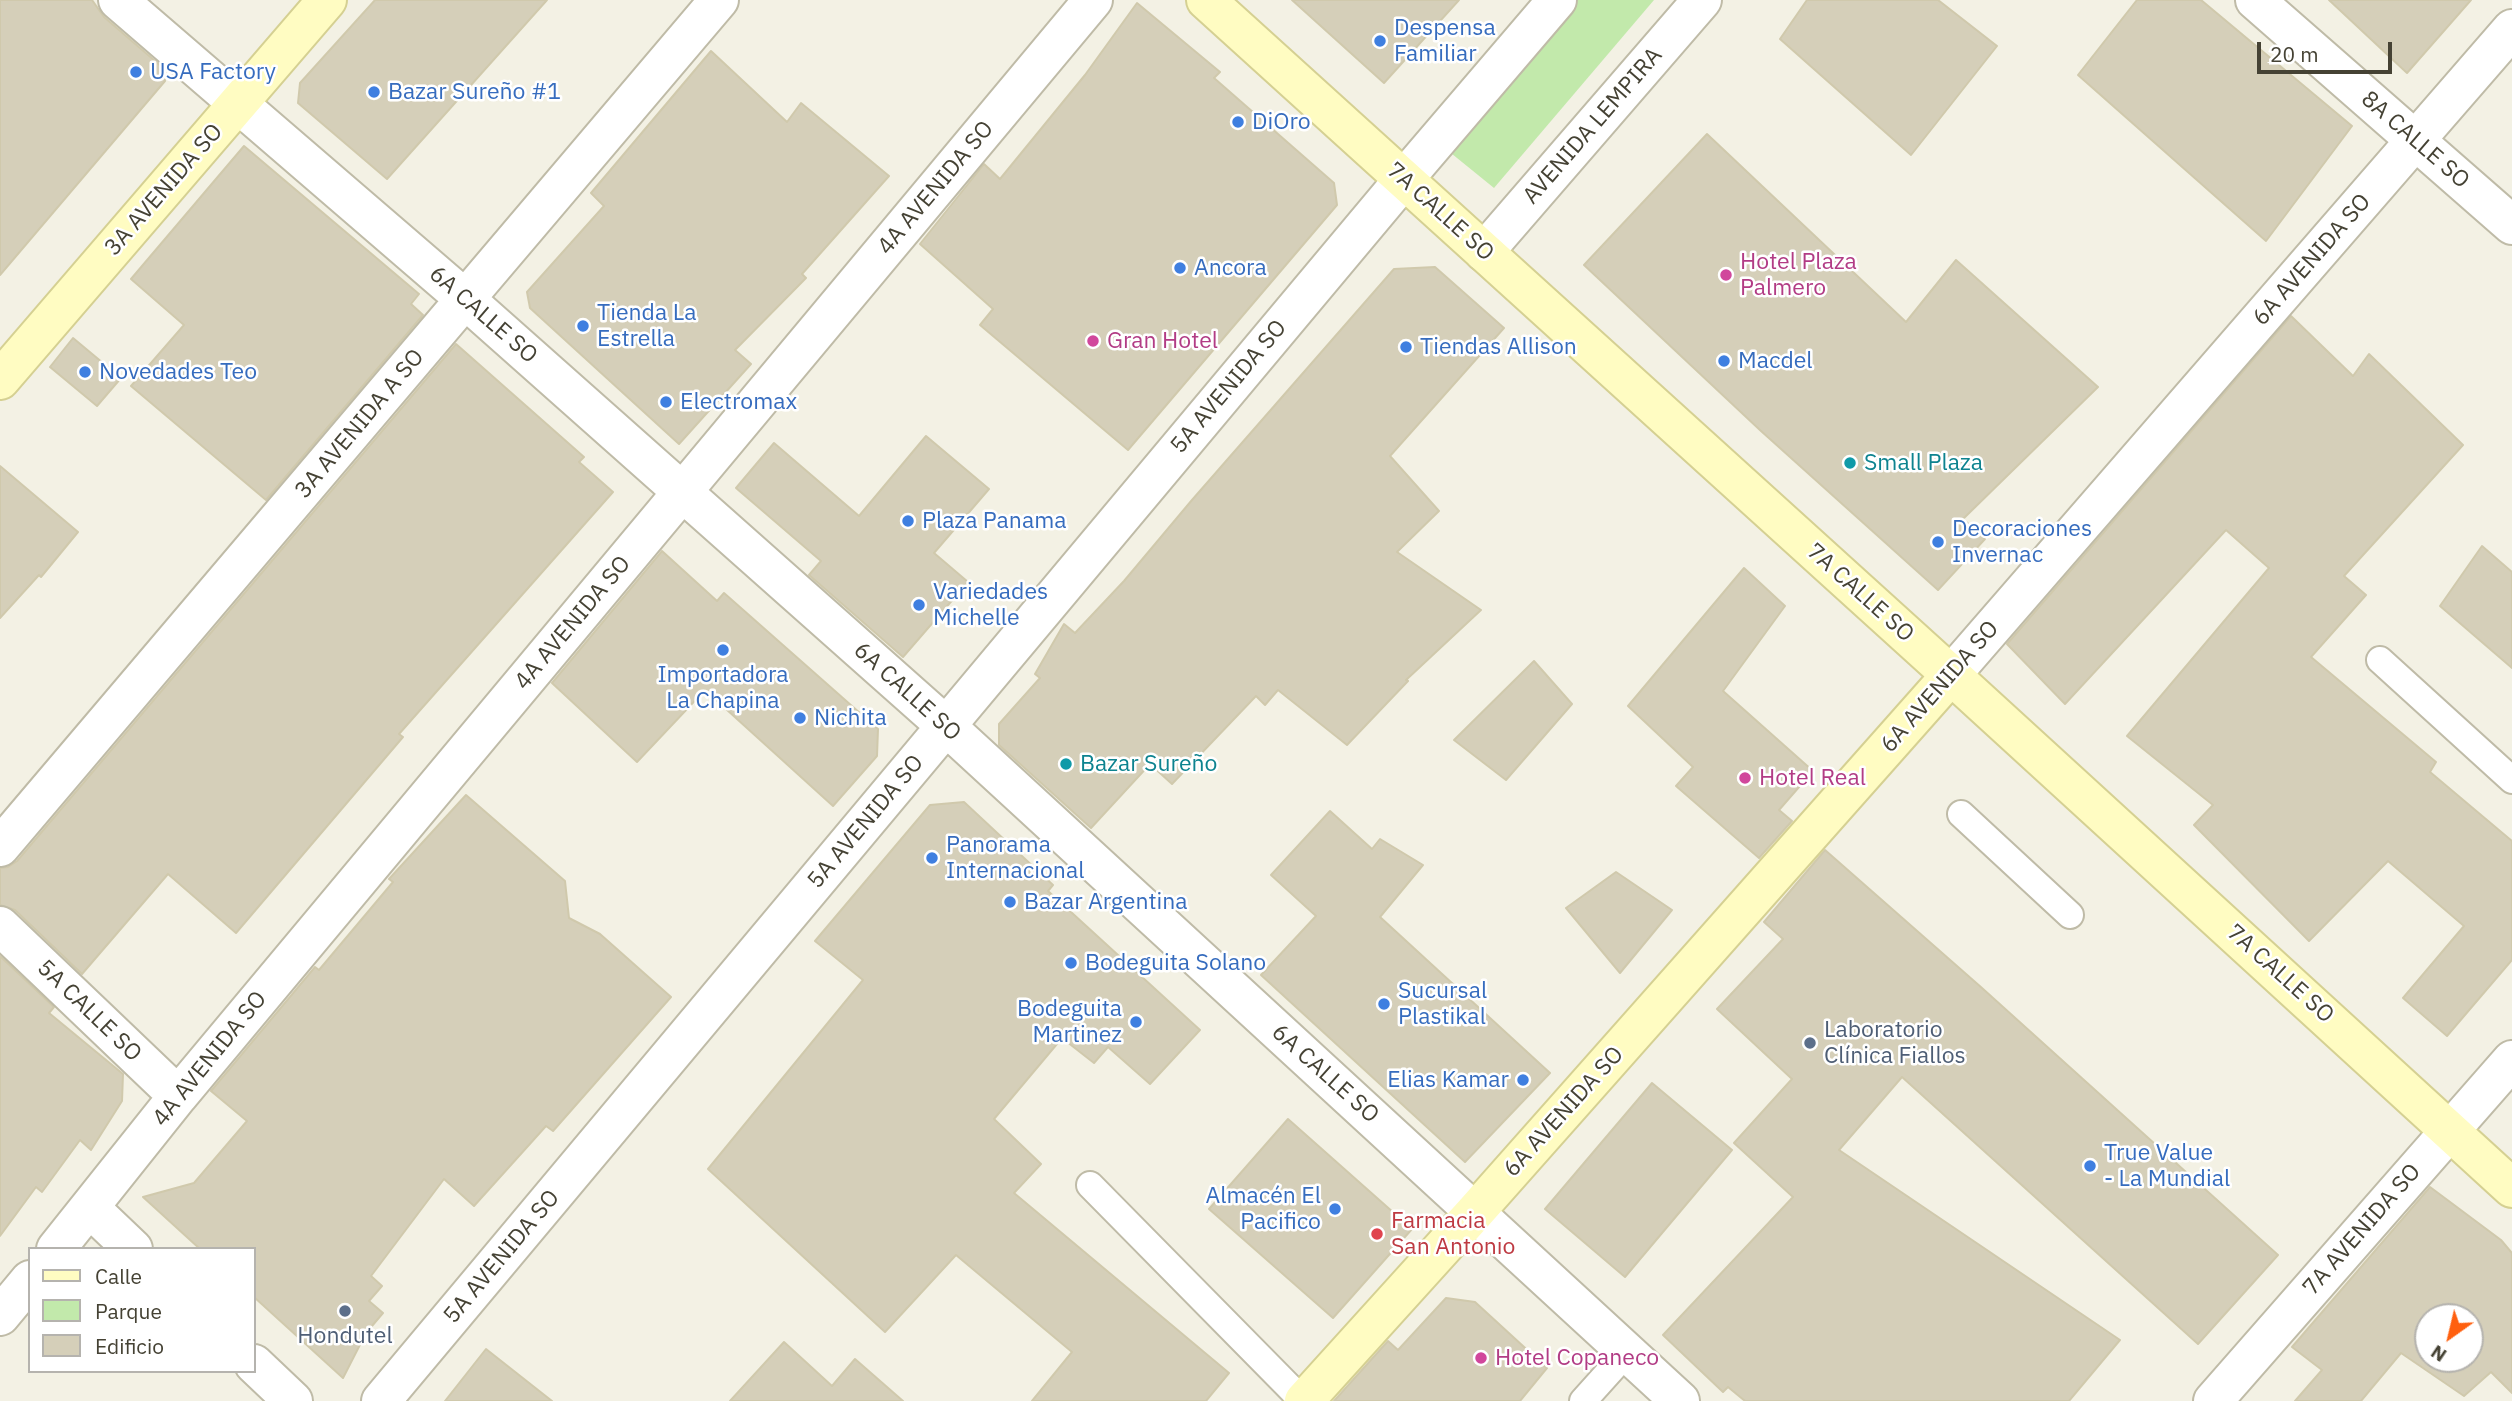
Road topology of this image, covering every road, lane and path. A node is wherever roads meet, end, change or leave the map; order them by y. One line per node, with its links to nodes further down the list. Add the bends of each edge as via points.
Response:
1 (118, 0): 10 (street, 6A CALLE SO)
2 (327, 0): 10 (main road, 3A AVENIDA SO)
3 (719, 0): 15 (street, 3A AVENIDA A SO)
4 (1093, 0): 17 (street, 4A AVENIDA SO)
5 (1206, 0): 12 (main road, 7A CALLE SO)
6 (1557, 0): 12 (street)
7 (1702, 0): 14 (street, AVENIDA LEMPIRA)
8 (2255, 0): 11 (street, 8A CALLE SO)
9 (2512, 29): 11 (street, 6A AVENIDA SO)
10 (238, 104): 15 (street, 6A CALLE SO); 16 (main road, 3A AVENIDA SO)
11 (2416, 141): 13 (street, 8A CALLE SO); 19 (street, 6A AVENIDA SO)
12 (1404, 178): 14 (main road, 7A CALLE SO); 20 (street, 5A AVENIDA SO)
13 (2512, 225)
14 (1484, 252): 19 (main road, 7A CALLE SO)
15 (465, 299): 17 (street, 6A CALLE SO); 23 (street, 3A AVENIDA A SO)
16 (0, 380)
17 (682, 492): 20 (street, 6A CALLE SO); 27 (street, 4A AVENIDA SO)
18 (2380, 660): 21 (lane)
19 (1951, 675): 28 (main road, 7A CALLE SO); 32 (main road, 6A AVENIDA SO)
20 (946, 726): 32 (street, 6A CALLE SO); 40 (street, 5A AVENIDA SO)
21 (2512, 780)
22 (1961, 814): 24 (lane)
23 (0, 847)
24 (2070, 915)
25 (0, 926): 27 (street, 5A CALLE SO)
26 (2512, 1060): 28 (street, 7A AVENIDA SO)
27 (178, 1096): 31 (street, 4A AVENIDA SO)
28 (2450, 1130): 30 (main road, 7A CALLE SO); 44 (street, 7A AVENIDA SO)
29 (1090, 1185): 41 (lane)
30 (2512, 1188)
31 (90, 1208): 33 (street, 4A AVENIDA SO); 34 (street)
32 (1475, 1212): 37 (street, 6A CALLE SO); 41 (main road, 6A AVENIDA SO)
33 (58, 1247)
34 (131, 1247)
35 (28, 1282): 36 (street)
36 (0, 1315)
37 (1627, 1352): 42 (lane); 43 (street, 6A CALLE SO)
38 (256, 1365): 39 (street)
39 (293, 1401)
40 (381, 1401)
41 (1304, 1401)
42 (1583, 1401)
43 (1680, 1401)
44 (2213, 1401)

